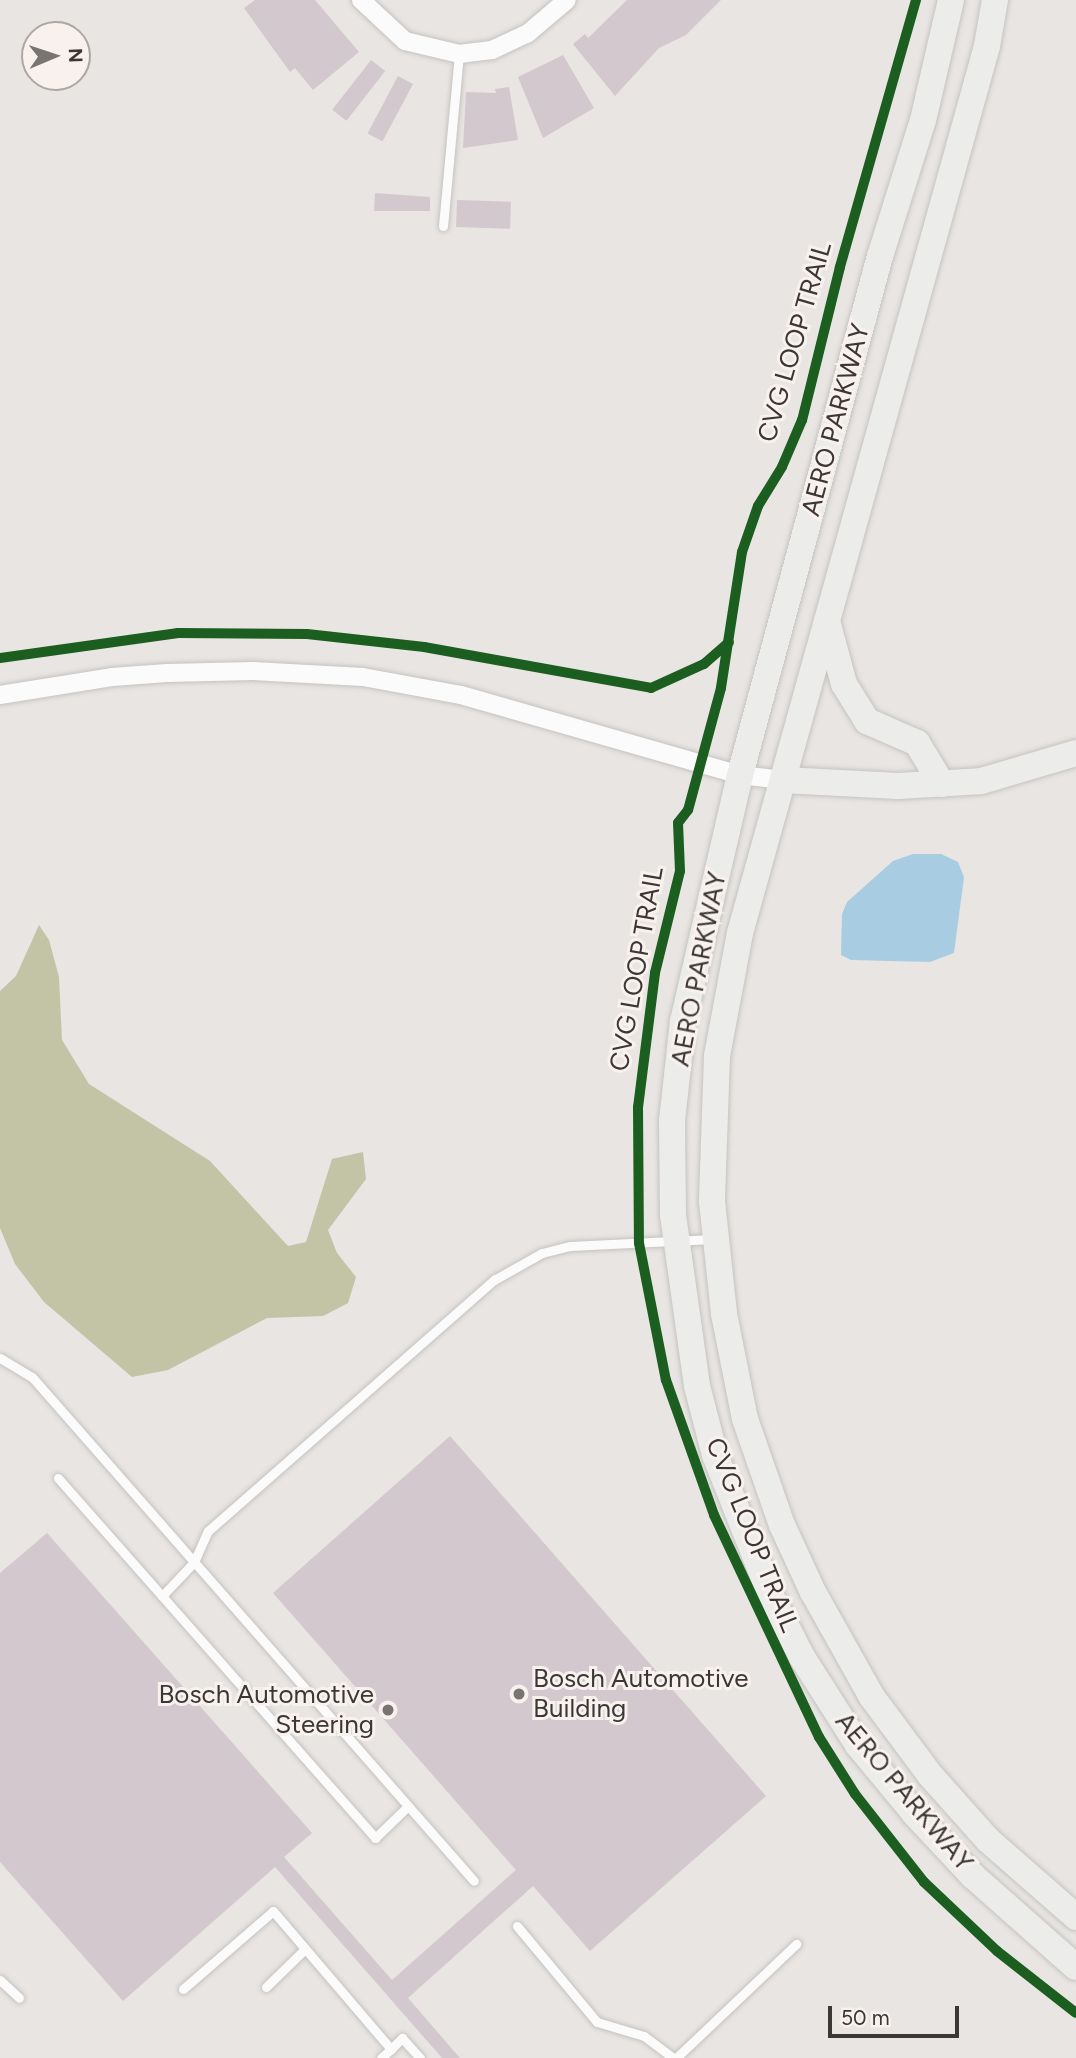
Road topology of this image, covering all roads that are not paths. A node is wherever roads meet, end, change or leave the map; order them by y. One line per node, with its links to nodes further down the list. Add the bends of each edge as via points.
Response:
1 (361, 0): 5 (street, via 405,41)
2 (567, 0): 5 (street, via 527,34 492,51)
3 (951, 0): 10 (main road, AERO PARKWAY, via 923,120 880,256)
4 (995, 0): 7 (main road, AERO PARKWAY, via 987,46)
5 (459, 54): 6 (lane)
6 (443, 226)
7 (826, 617): 11 (main road, AERO PARKWAY); 12 (main road, via 844,684 867,721 916,743)
8 (0, 695): 10 (street, via 167,673 253,671 363,677 461,695)
9 (1076, 753): 12 (main road, via 994,778)
10 (740, 775): 11 (street); 14 (main road, AERO PARKWAY, via 684,1021 672,1122)
11 (783, 780): 12 (main road); 13 (main road, AERO PARKWAY, via 740,933 722,1020 713,1110)
12 (942, 784)
13 (715, 1239): 14 (lane); 21 (main road, AERO PARKWAY, via 745,1419 782,1525 845,1654 930,1775 988,1840)
14 (676, 1241): 17 (lane, via 570,1246 542,1253 494,1280 208,1531); 25 (main road, AERO PARKWAY, via 697,1386 715,1455 771,1596 802,1657 858,1745 915,1814 973,1876)
15 (0, 1358): 17 (lane, via 32,1377)
16 (58, 1478): 18 (lane)
17 (194, 1562): 18 (lane); 19 (lane)
18 (162, 1596): 19 (lane, via 375,1838)
19 (408, 1806): 20 (lane)
20 (474, 1881)
21 (1076, 1917)
22 (517, 1926): 33 (lane, via 597,2022 644,2036)
23 (796, 1944): 33 (lane)
24 (305, 1949): 27 (lane); 28 (lane, via 273,1911); 30 (lane)
25 (1076, 1967)
26 (0, 1980): 29 (lane)
27 (266, 1987)
28 (183, 1989)
29 (19, 1998)
30 (391, 2049): 31 (lane); 32 (lane, via 402,2038)
31 (381, 2058)
32 (420, 2058)
33 (675, 2058)

